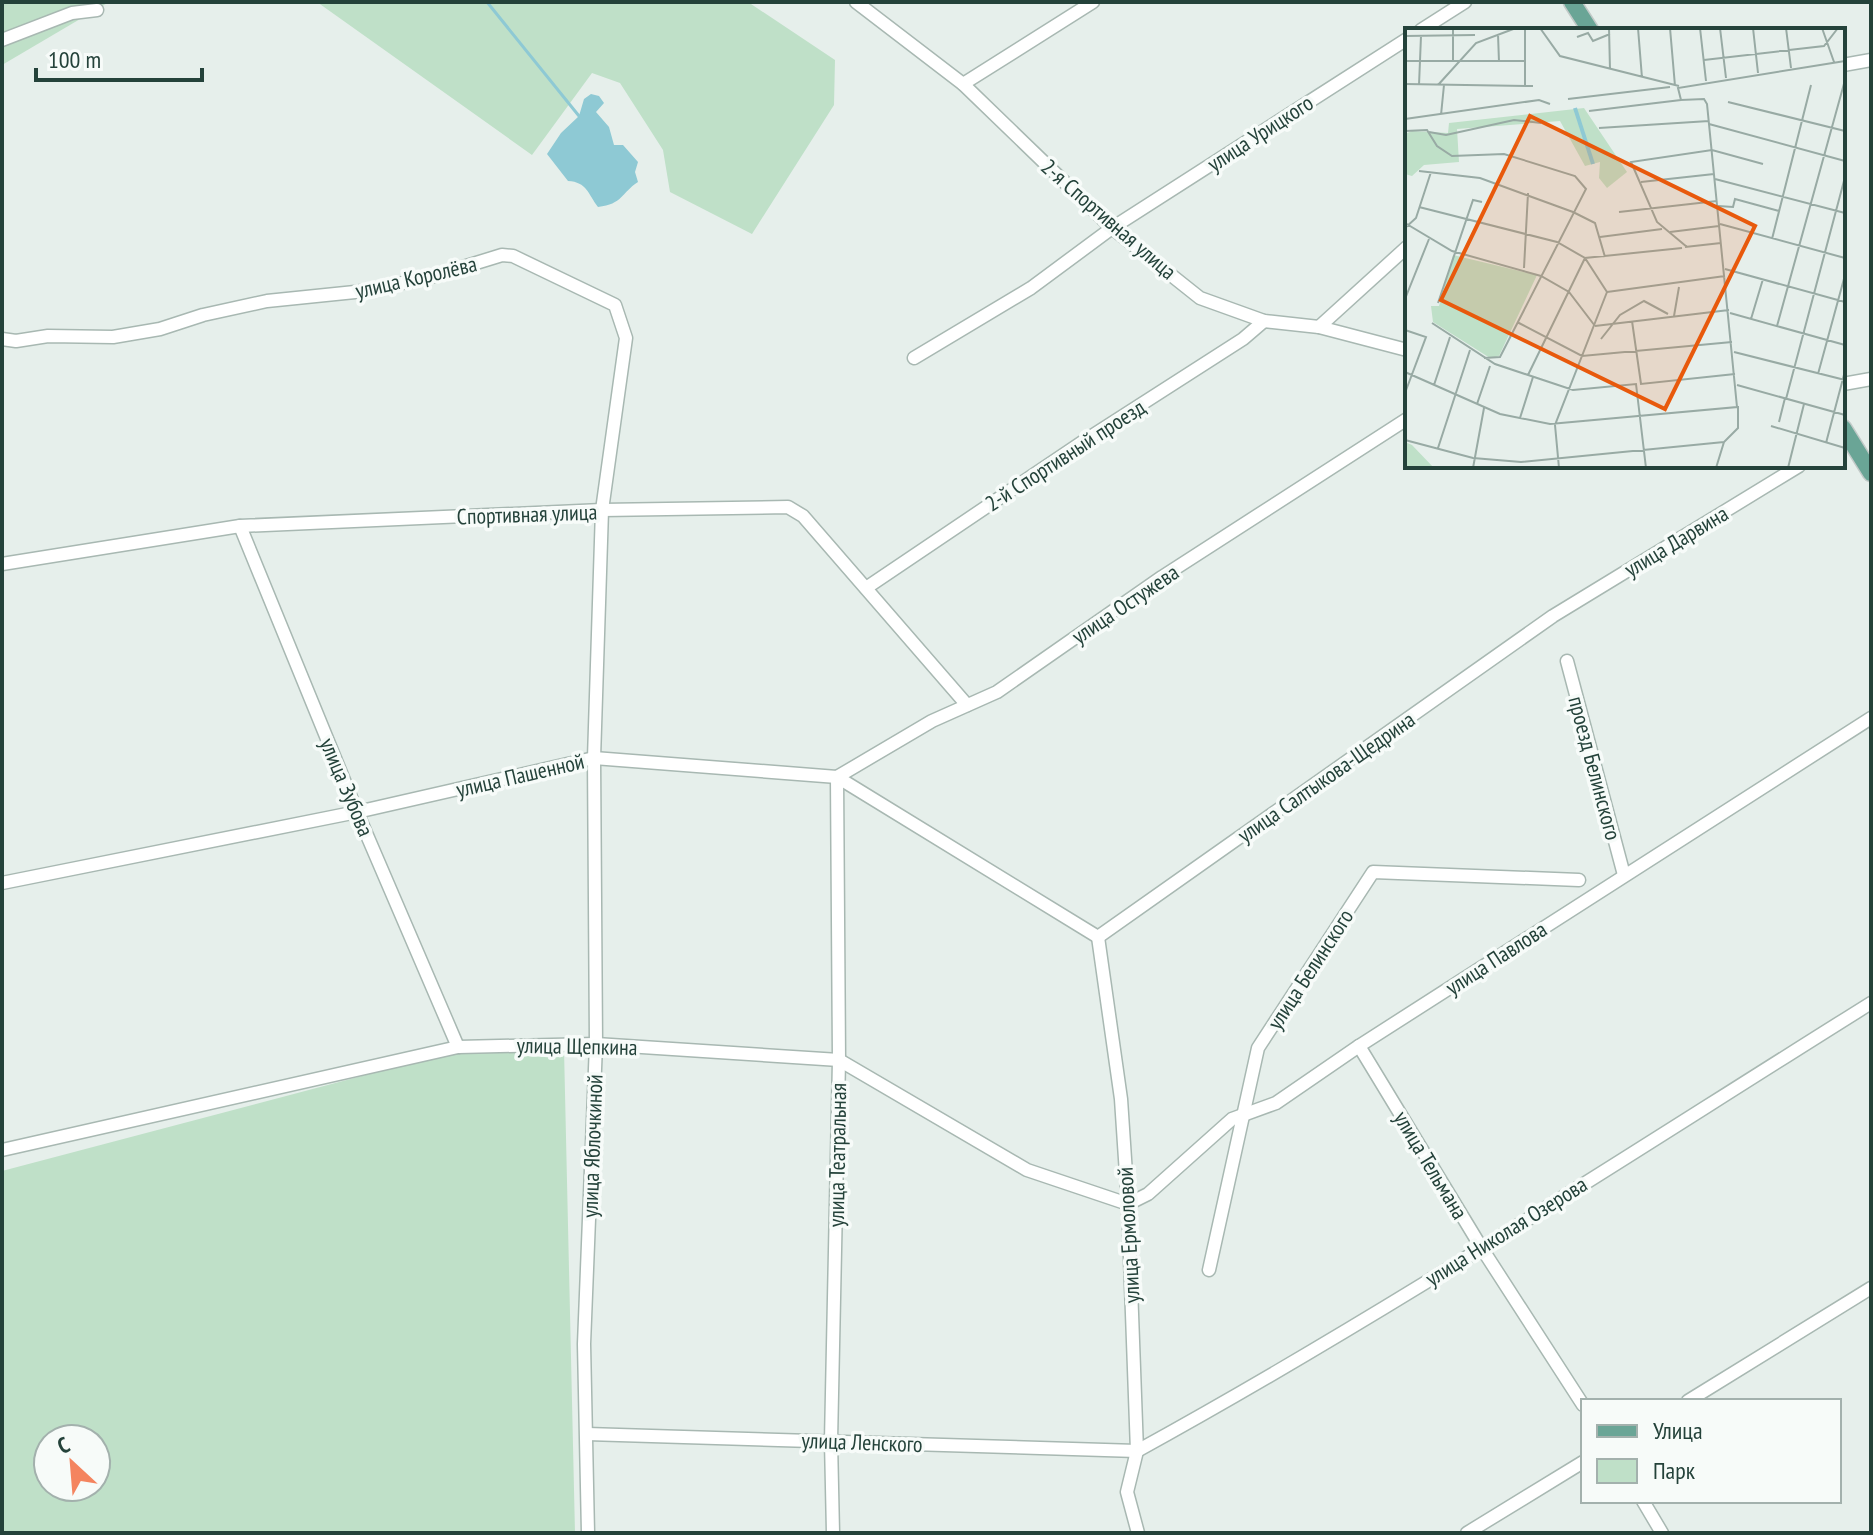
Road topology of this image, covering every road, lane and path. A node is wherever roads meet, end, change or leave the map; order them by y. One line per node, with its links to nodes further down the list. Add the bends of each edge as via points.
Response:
1 (856, 2): 12 (street, 2-я Спортивная улица)
2 (1093, 2): 12 (street)
3 (1465, 2): 6 (street)
4 (1572, 2): 7 (main road)
5 (97, 10): 8 (street, via 72,13)
6 (1424, 28)
7 (1589, 28)
8 (2, 40)
9 (1405, 40): 13 (street, улица Урицкого)
10 (1871, 60): 11 (street)
11 (1845, 65)
12 (963, 84): 13 (street, 2-я Спортивная улица)
13 (1112, 228): 15 (street, 2-я Спортивная улица, via 1200,298); 19 (street, улица Урицкого, via 1031,288)
14 (1405, 249): 16 (street)
15 (1264, 321): 16 (street, 2-я Спортивная улица); 29 (street, 2-й Спортивный проезд)
16 (1319, 327): 18 (street, 2-я Спортивная улица)
17 (2, 339): 26 (street, улица Королёва, via 113,337 267,301 424,279 513,256 605,299 615,305 622,321 624,363)
18 (1405, 349)
19 (914, 358)
20 (1871, 379): 21 (street)
21 (1845, 384)
22 (1405, 420): 32 (street, улица Остужева, via 1162,577 997,692)
23 (1845, 434): 25 (main road)
24 (1796, 468): 30 (street, улица Дарвина)
25 (1871, 473)
26 (602, 510): 27 (street, Спортивная улица); 29 (street, Спортивная улица, via 788,507 803,516); 34 (street, улица Королёва)
27 (240, 526): 28 (street, Спортивная улица); 36 (street, улица Зубова)
28 (2, 564)
29 (866, 588): 32 (street, Спортивная улица)
30 (1553, 616): 40 (street, улица Салтыкова-Щедрина)
31 (1567, 661): 37 (street, проезд Белинского)
32 (967, 705): 35 (street, улица Остужева)
33 (1871, 718): 37 (street, улица Павлова)
34 (594, 758): 35 (street, улица Пашенной); 36 (street, улица Пашенной); 42 (street, улица Яблочкиной)
35 (837, 777): 40 (street, улица Пашенной); 45 (street, улица Театральная)
36 (357, 812): 39 (street, улица Пашенной); 44 (street, улица Зубова)
37 (1624, 875): 43 (street, улица Павлова)
38 (1579, 880): 46 (street, улица Белинского, via 1373,872 1258,1048)
39 (2, 883)
40 (1098, 937): 48 (street, улица Ермоловой, via 1121,1099)
41 (1871, 1003): 49 (street, улица Николая Озерова)
42 (596, 1044): 44 (street, улица Щепкина); 45 (street, улица Щепкина); 54 (street, улица Яблочкиной, via 584,1344)
43 (1359, 1046): 46 (street, улица Павлова, via 1276,1103); 49 (street, улица Тельмана)
44 (458, 1047): 47 (street, улица Щепкина)
45 (839, 1060): 48 (street, улица Щепкина, via 1027,1170); 55 (street, улица Театральная)
46 (1243, 1115): 48 (street, улица Павлова, via 1148,1194); 50 (street, улица Белинского)
47 (2, 1150)
48 (1128, 1204): 56 (street, улица Ермоловой)
49 (1481, 1247): 53 (street, улица Тельмана); 56 (street, улица Николая Озерова)
50 (1209, 1270)
51 (1871, 1288): 52 (street)
52 (1691, 1399)
53 (1581, 1402)
54 (587, 1434): 55 (street, улица Ленского); 59 (street, улица Яблочкиной)
55 (831, 1441): 56 (street, улица Ленского); 60 (street, улица Театральная)
56 (1137, 1451): 61 (street, улица Ермоловой, via 1127,1492)
57 (1581, 1463): 62 (street)
58 (1644, 1503): 63 (street)
59 (588, 1533)
60 (833, 1533)
61 (1138, 1533)
62 (1467, 1533)
63 (1662, 1533)

